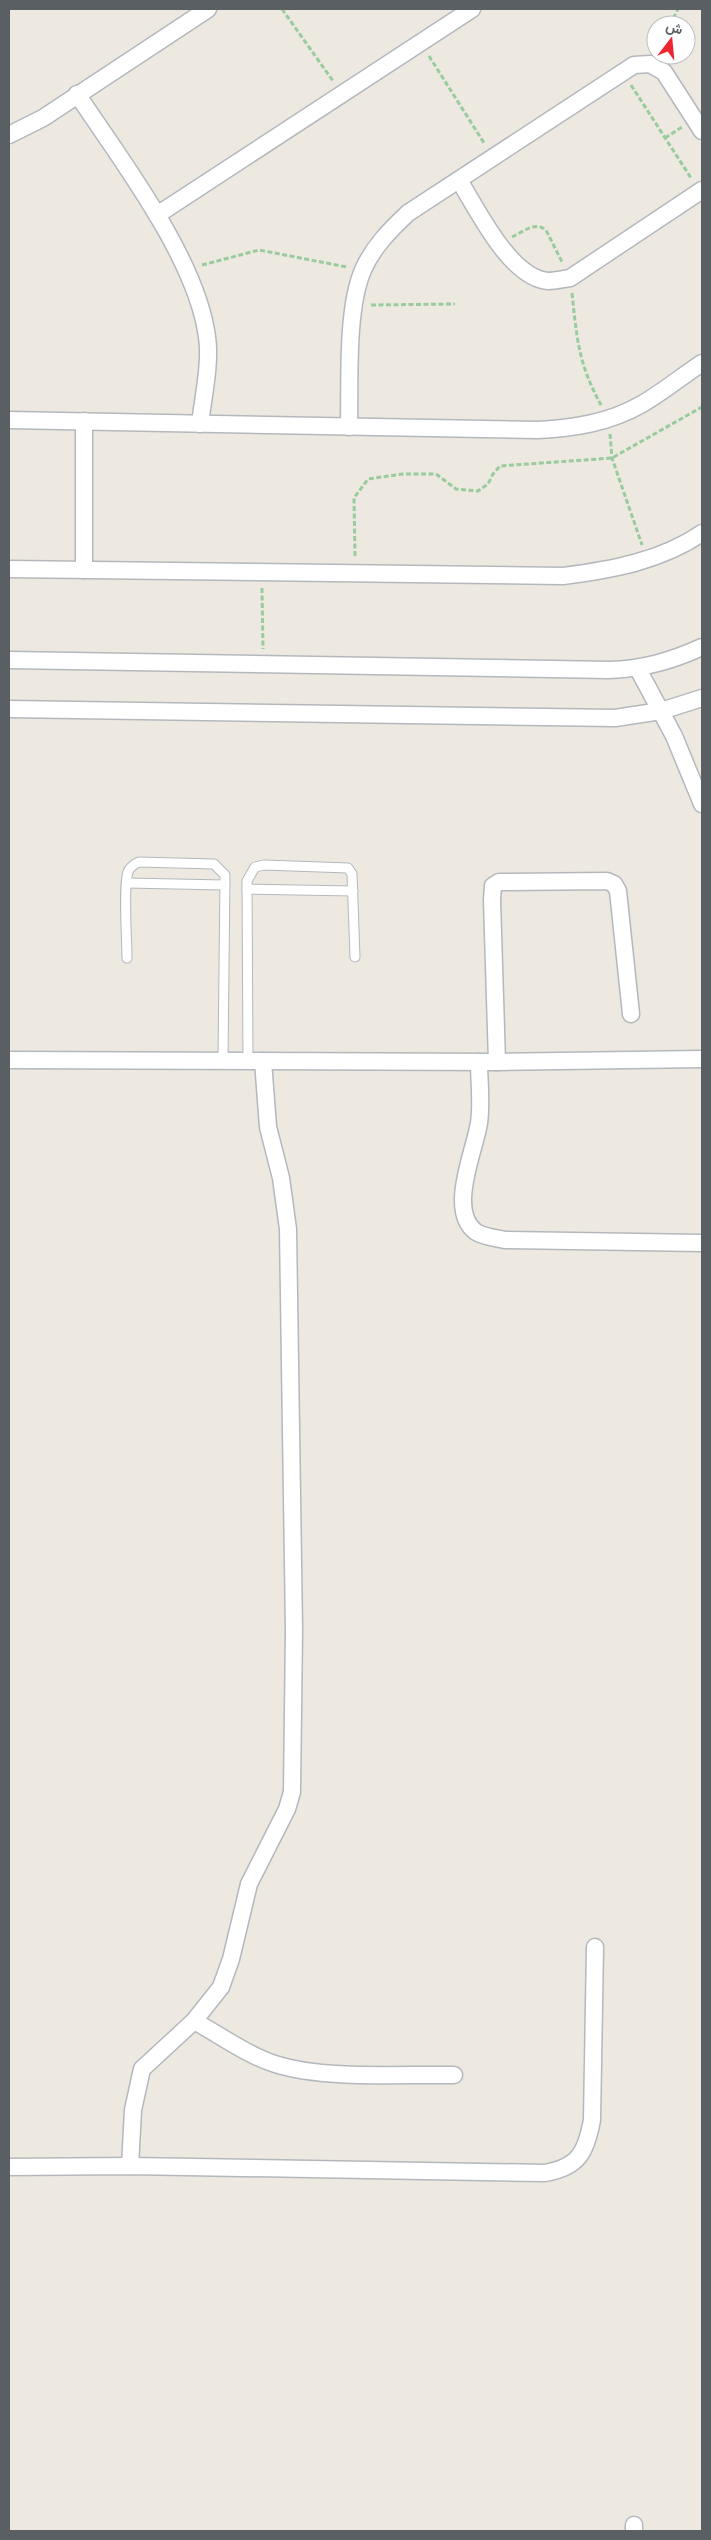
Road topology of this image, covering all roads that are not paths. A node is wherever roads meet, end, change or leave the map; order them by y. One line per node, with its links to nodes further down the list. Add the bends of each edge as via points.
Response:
1 (208, 9): 3 (street)
2 (472, 9): 8 (street)
3 (77, 94): 5 (street, via 43,118); 8 (street)
4 (702, 131): 6 (street, via 664,72 650,64 634,65)
5 (9, 135)
6 (459, 180): 7 (street, via 524,273 547,281 570,278); 13 (street, via 408,213 382,239 362,270 353,305)
7 (701, 191)
8 (157, 215): 12 (street, via 200,302 208,338)
9 (702, 363): 13 (street, via 641,405 609,420 574,428)
10 (9, 420): 11 (street)
11 (84, 421): 12 (street); 16 (street)
12 (200, 424): 13 (street)
13 (348, 426)
14 (702, 533): 16 (street, via 647,560 606,571 563,576)
15 (9, 569): 16 (street)
16 (84, 570)
17 (702, 647): 19 (street, via 672,660)
18 (9, 660): 19 (street)
19 (638, 669): 22 (street)
20 (702, 698): 22 (street)
21 (9, 709): 22 (street, via 615,718)
22 (661, 711): 23 (street)
23 (702, 804)
24 (127, 883): 25 (lane); 25 (lane, via 128,870 139,862 214,864 222,870); 29 (lane)
25 (224, 885): 33 (lane)
26 (247, 890): 27 (lane); 27 (lane, via 250,872 264,865 341,866 351,871); 34 (lane)
27 (353, 891): 28 (lane)
28 (355, 957)
29 (127, 958)
30 (631, 1014): 36 (street, via 618,891 614,884 607,881 499,882 494,886 492,900)
31 (702, 1059): 36 (street)
32 (9, 1060): 33 (street)
33 (223, 1061): 34 (street)
34 (256, 1061): 35 (street); 39 (street, via 281,1178 288,1229 294,1766 287,1809 249,1884 221,1987)
35 (479, 1062): 36 (street); 37 (street, via 479,1122 467,1165 464,1206 468,1225 477,1233 505,1240)
36 (497, 1062)
37 (702, 1243)
38 (595, 1948): 41 (street, via 592,2120 588,2143 578,2159 564,2170 545,2173)
39 (194, 2021): 40 (street, via 274,2064 295,2069); 41 (street, via 142,2069 134,2110)
40 (454, 2075)
41 (130, 2166): 42 (street)
42 (9, 2167)

